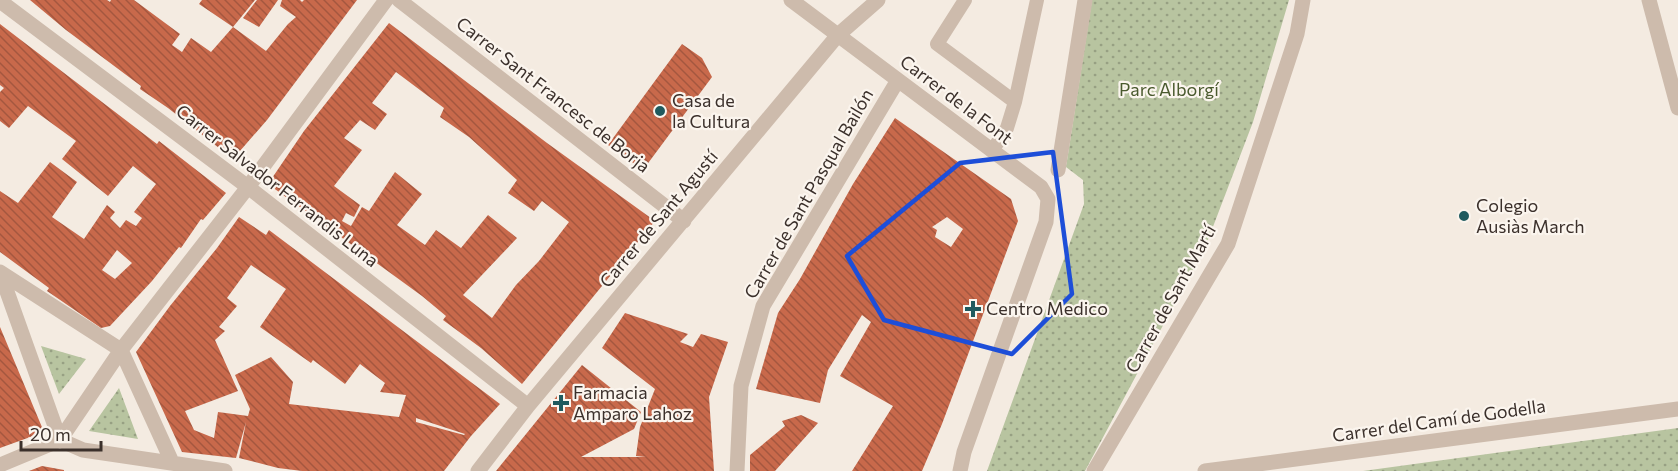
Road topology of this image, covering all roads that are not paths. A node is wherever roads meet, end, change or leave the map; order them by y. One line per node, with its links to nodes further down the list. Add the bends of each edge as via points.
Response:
1 (386, 0): 17 (street)
2 (399, 0): 18 (street, Carrer Sant Francesc de Borja)
3 (791, 0): 11 (street, Carrer de la Font)
4 (878, 0): 11 (street, Carrer de Sant Agustí)
5 (966, 0): 13 (lane, via 938,44)
6 (1037, 0): 13 (lane)
7 (1085, 0): 16 (street)
8 (1304, 0): 29 (street, Carrer de Sant Martí, via 1297,34 1228,244)
9 (1649, 0): 14 (street)
10 (0, 1): 17 (street, Carrer Salvador Ferrandis Luna)
11 (838, 35): 12 (street, Carrer de la Font); 18 (street, Carrer de Sant Agustí)
12 (898, 80): 15 (street, Carrer de la Font); 27 (street, Carrer de Sant Pasqual Bailón, via 763,306 741,386)
13 (1015, 102): 15 (lane, via 1008,128)
14 (1678, 108)
15 (992, 151): 28 (street, Carrer de la Font, via 1041,187 1048,199 1047,222)
16 (1058, 170)
17 (248, 187): 19 (street); 20 (street, Carrer Salvador Ferrandis Luna)
18 (684, 221): 20 (street, Carrer de Sant Agustí)
19 (121, 350): 22 (street); 22 (street, via 0,272); 23 (street)
20 (528, 405): 26 (street, Carrer de Sant Agustí)
21 (1678, 409): 30 (street, Carrer del Camí de Godella)
22 (60, 440): 23 (street, via 83,450); 24 (street)
23 (172, 462): 25 (street)
24 (0, 465)
25 (225, 471)
26 (478, 471)
27 (737, 471)
28 (960, 471)
29 (1094, 471)
30 (1205, 471)

